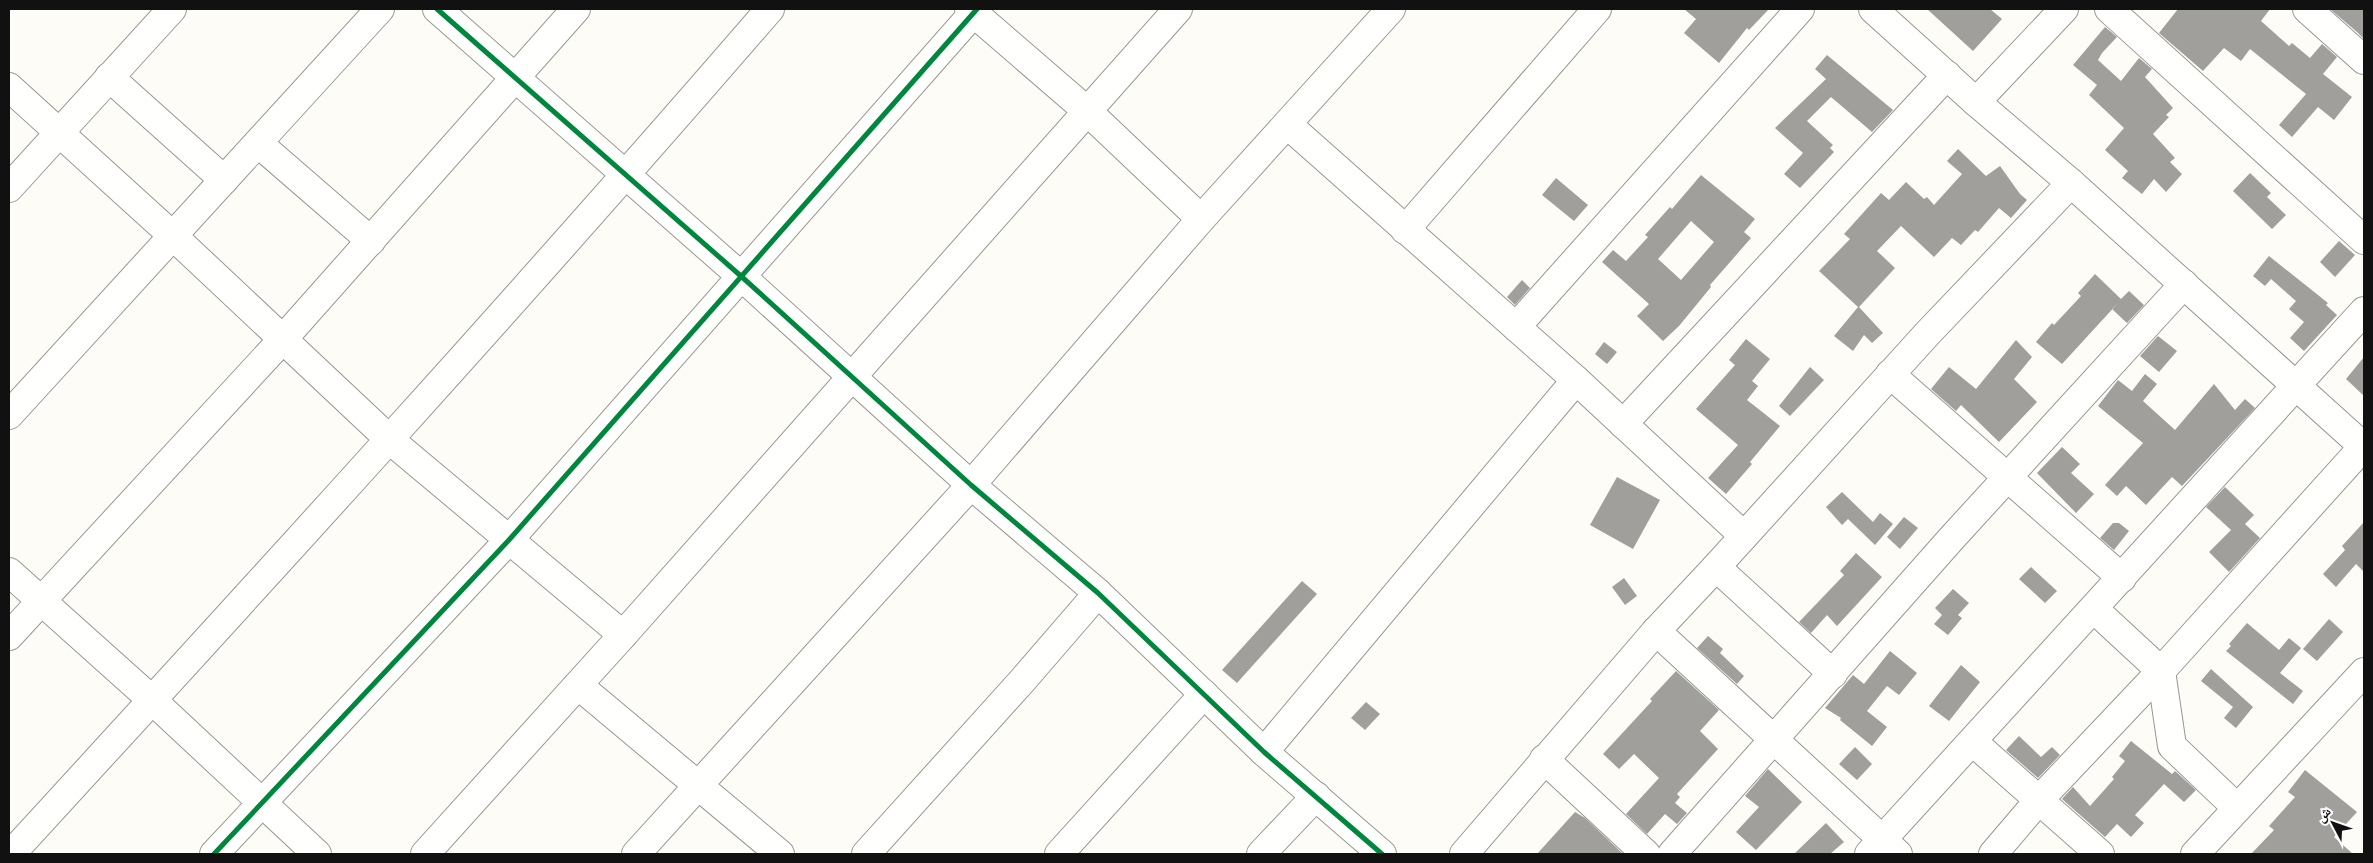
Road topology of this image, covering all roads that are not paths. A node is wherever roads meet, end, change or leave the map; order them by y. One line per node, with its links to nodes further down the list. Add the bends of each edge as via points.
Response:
1 (172, 9): 17 (street)
2 (380, 9): 24 (street)
3 (436, 9): 18 (street)
4 (576, 9): 18 (street)
5 (770, 9): 25 (street)
6 (1178, 9): 21 (street)
7 (1391, 9): 22 (street)
8 (1597, 9): 30 (street)
9 (1800, 9): 37 (street)
10 (2064, 9): 20 (street)
11 (2109, 9): 32 (street)
12 (2307, 9): 15 (street)
13 (973, 10): 21 (street); 34 (street)
14 (1889, 14): 16 (street)
15 (2364, 60)
16 (1947, 75): 20 (street); 44 (street)
17 (109, 77): 23 (street); 26 (street)
18 (515, 79): 25 (street); 33 (street)
19 (9, 87): 23 (street)
20 (1976, 102): 27 (street)
21 (1086, 110): 29 (street); 40 (street)
22 (1288, 125): 29 (street); 30 (street)
23 (58, 132): 28 (street); 31 (street)
24 (258, 143): 26 (street); 33 (street)
25 (625, 176): 34 (street); 45 (street)
26 (224, 180): 31 (street)
27 (2071, 183): 35 (street); 39 (street)
28 (9, 188)
29 (1201, 219): 48 (street)
30 (1405, 230): 37 (street)
31 (172, 236): 38 (street); 43 (street)
32 (2364, 240)
33 (371, 241): 38 (street)
34 (742, 277): 40 (street); 50 (street)
35 (2184, 284): 42 (street); 47 (street)
36 (2364, 311): 42 (street)
37 (1516, 327): 41 (street)
38 (283, 340): 45 (street); 55 (street)
39 (1890, 374): 47 (street); 49 (street)
40 (851, 376): 48 (street); 58 (street)
41 (1576, 380): 44 (street); 68 (street)
42 (2296, 386): 46 (street); 53 (street)
43 (9, 415)
44 (1623, 424): 49 (street)
45 (390, 440): 50 (street); 65 (street)
46 (2364, 447): 60 (street)
47 (2007, 478): 53 (street); 62 (street)
48 (971, 485): 54 (street); 70 (street)
49 (1744, 536): 51 (street)
50 (508, 541): 58 (street); 73 (street)
51 (1716, 567): 57 (street); 62 (street)
52 (9, 572): 55 (street)
53 (2122, 578): 56 (street)
54 (1098, 593): 64 (street); 82 (street)
55 (42, 600): 59 (street); 65 (street)
56 (2094, 609): 60 (street); 67 (street)
57 (1656, 631): 66 (street); 69 (street)
58 (623, 635): 63 (street)
59 (9, 636)
60 (2161, 671): 72 (street); 74 (street, via 2172,746)
61 (2364, 672): 74 (street)
62 (1833, 674): 66 (street)
63 (578, 684): 70 (street); 79 (street)
64 (1204, 694): 68 (street); 83 (street)
65 (152, 700): 73 (street); 76 (street)
66 (1774, 737): 75 (street); 88 (street)
67 (1973, 742): 72 (street); 75 (street)
68 (1264, 752): 71 (street)
69 (1544, 759): 86 (street); 87 (street)
70 (699, 785): 80 (street); 81 (street)
71 (1316, 796): 84 (street); 85 (street)
72 (2039, 800): 89 (street); 90 (street)
73 (260, 804): 77 (street); 78 (street)
74 (2237, 808): 91 (street)
75 (1883, 849)
76 (11, 854)
77 (214, 854)
78 (317, 854)
79 (425, 854)
80 (636, 854)
81 (780, 854)
82 (866, 854)
83 (1059, 854)
84 (1261, 854)
85 (1382, 854)
86 (1464, 854)
87 (1646, 854)
88 (1672, 854)
89 (1993, 854)
90 (2100, 854)
91 (2195, 854)

